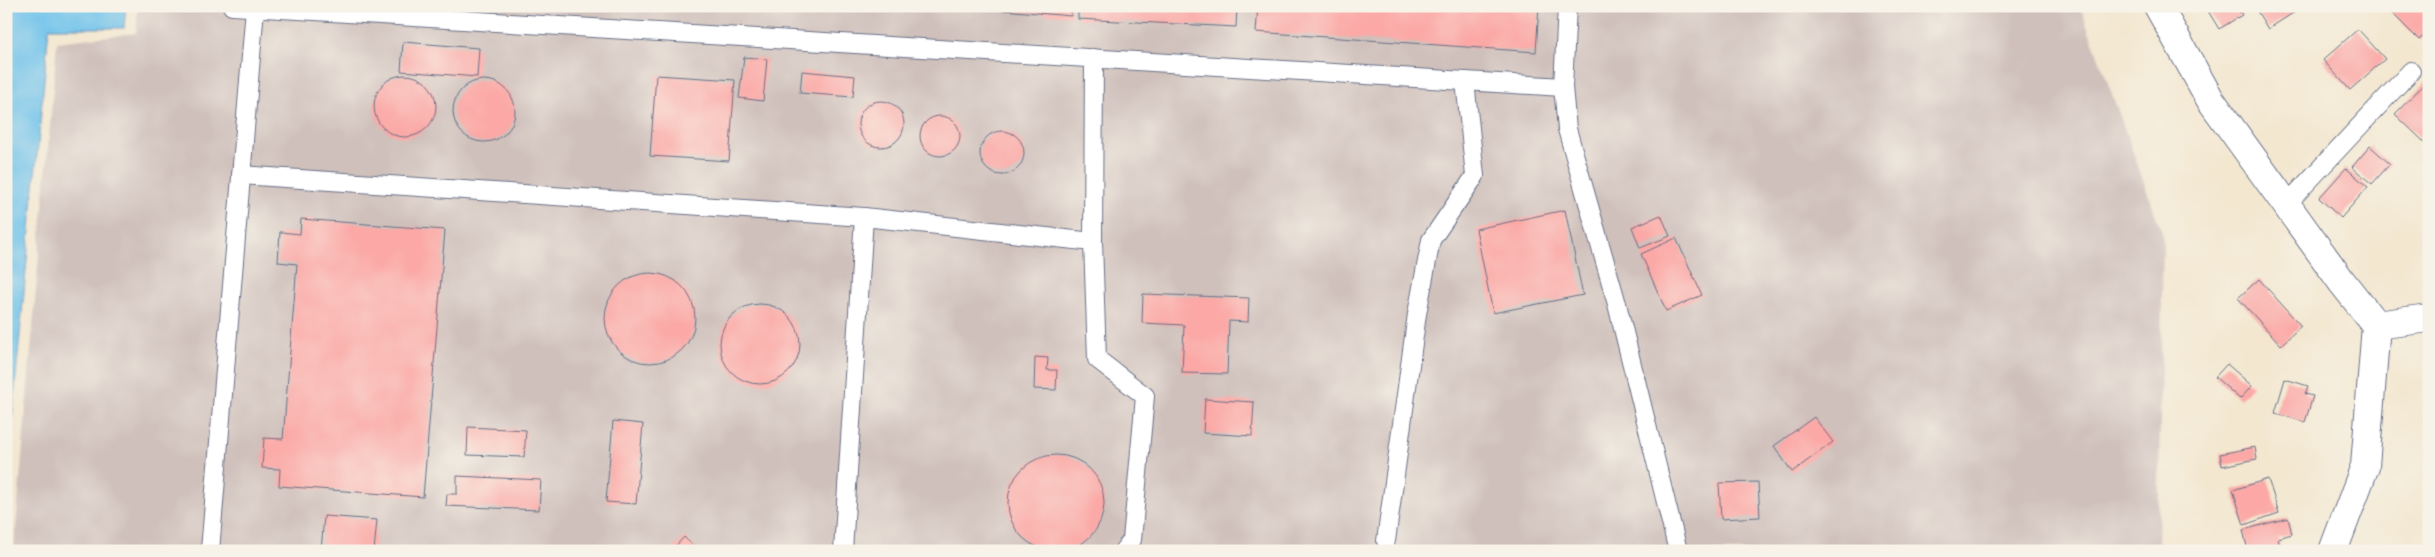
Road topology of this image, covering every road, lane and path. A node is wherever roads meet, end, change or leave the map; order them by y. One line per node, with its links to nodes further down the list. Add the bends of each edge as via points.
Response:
1 (232, 6): 4 (lane)
2 (1567, 6): 8 (lane)
3 (2158, 6): 10 (street, via 2210,98)
4 (255, 8): 5 (lane); 9 (lane)
5 (1094, 58): 7 (lane); 12 (lane)
6 (2410, 71): 10 (lane)
7 (1465, 81): 8 (lane); 15 (lane, via 1475,176 1431,240 1416,314)
8 (1563, 87): 19 (lane, via 1567,129 1617,304)
9 (241, 175): 11 (lane); 16 (lane)
10 (2286, 204): 14 (street)
11 (864, 217): 12 (lane); 17 (lane)
12 (1093, 242): 18 (lane, via 1097,359 1145,396 1132,540)
13 (2429, 318): 14 (street)
14 (2376, 325): 20 (street, via 2366,466)
15 (1386, 541)
16 (210, 551)
17 (843, 551)
18 (1123, 551)
19 (1678, 551)
20 (2333, 551)

